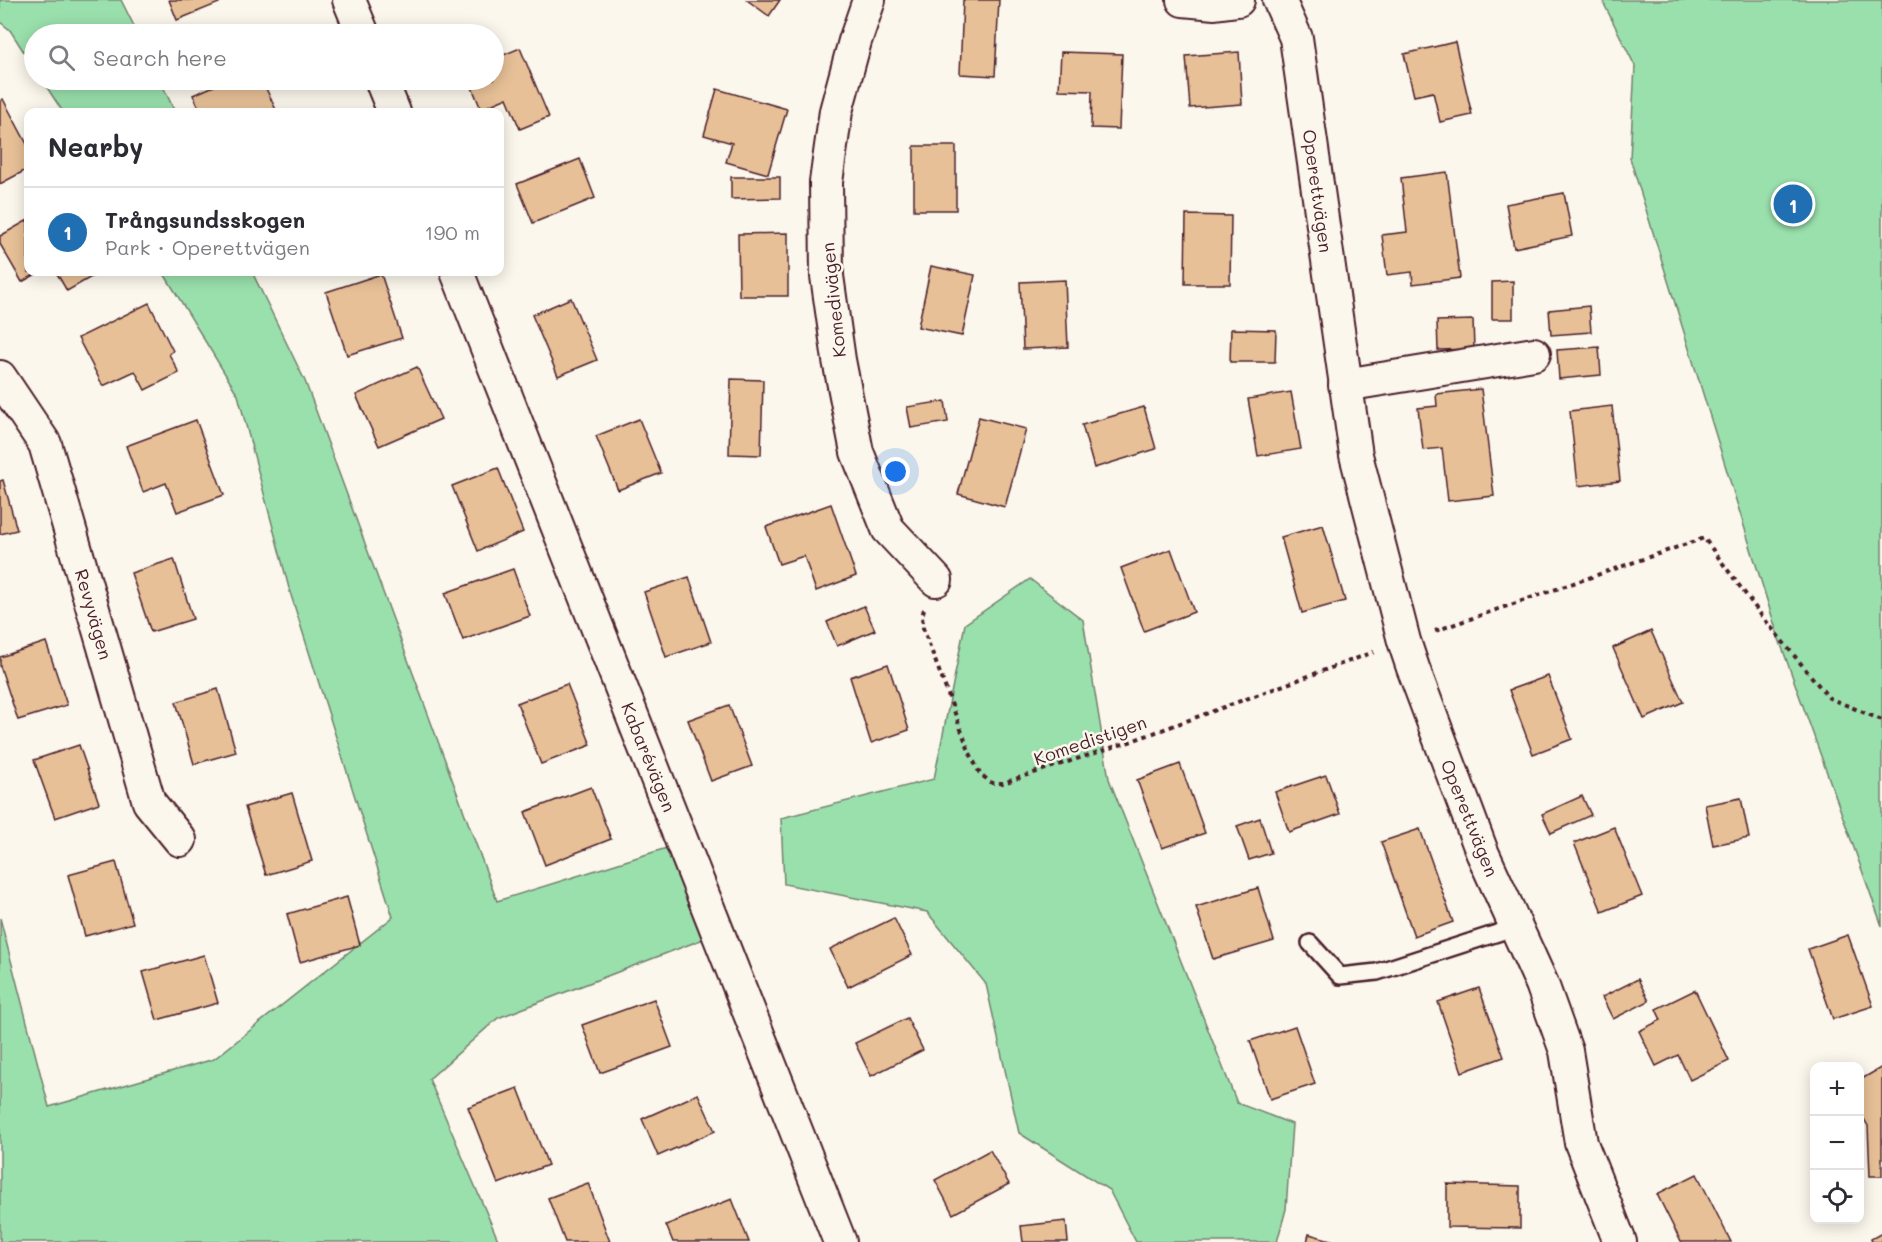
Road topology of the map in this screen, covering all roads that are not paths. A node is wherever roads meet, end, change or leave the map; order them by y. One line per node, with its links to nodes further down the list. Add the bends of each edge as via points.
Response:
1 (349, 0): 6 (street)
2 (869, 0): 13 (street, Komedivägen, via 835,123 826,182 827,276 857,452 888,529)
3 (1183, 0): 4 (street)
4 (1238, 0)
5 (1280, 0): 11 (street, Operettvägen, via 1296,38)
6 (359, 24)
7 (385, 90): 8 (street)
8 (392, 108)
9 (459, 276): 17 (street, Kabarévägen)
10 (1534, 354): 11 (street)
11 (1346, 385): 15 (street, Operettvägen, via 1356,455 1404,641 1482,852)
12 (2, 386): 14 (street, Revyvägen, via 45,444 149,801)
13 (936, 580)
14 (180, 840)
15 (1516, 927): 16 (lane, via 1377,972 1340,976); 18 (street, Operettvägen, via 1566,1051 1581,1143)
16 (1310, 943)
17 (840, 1242)
18 (1620, 1242)

